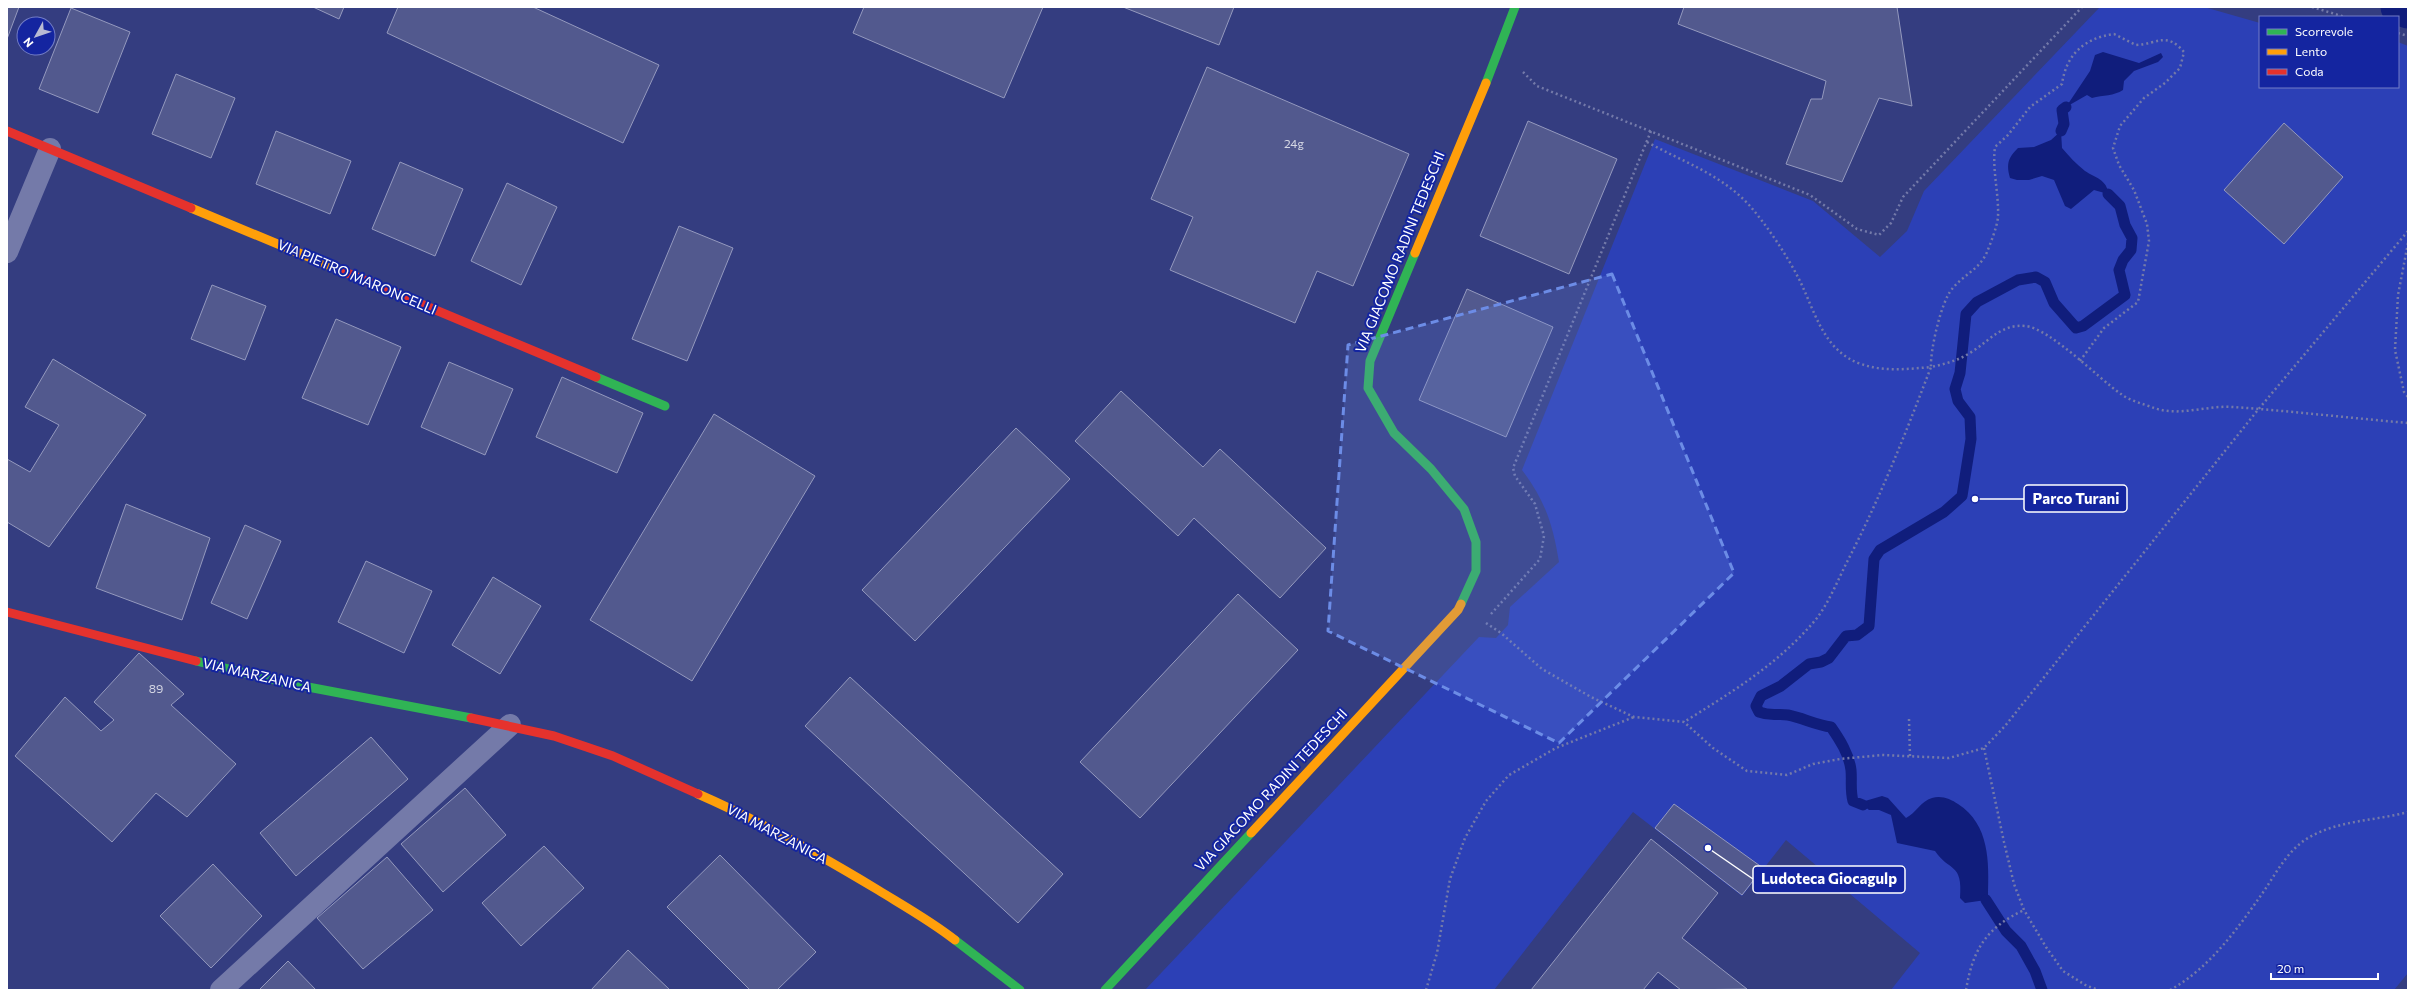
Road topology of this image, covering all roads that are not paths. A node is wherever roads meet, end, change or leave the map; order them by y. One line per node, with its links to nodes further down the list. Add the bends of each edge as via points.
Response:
1 (1515, 7): 10 (street, VIA GIACOMO RADINI TEDESCHI, via 1370,361 1368,388 1394,433 1431,469 1464,509 1476,542 1476,571 1458,610)
2 (7, 131): 3 (street, VIA PIETRO MARONCELLI)
3 (50, 149): 4 (street); 5 (street, VIA PIETRO MARONCELLI)
4 (7, 252)
5 (665, 406)
6 (7, 612): 7 (street, VIA MARZANICA, via 97,637 287,683)
7 (510, 725): 8 (street); 9 (street, VIA MARZANICA, via 554,736 613,756 728,807 843,869 940,928)
8 (221, 990)
9 (1020, 990)
10 (1105, 990)

